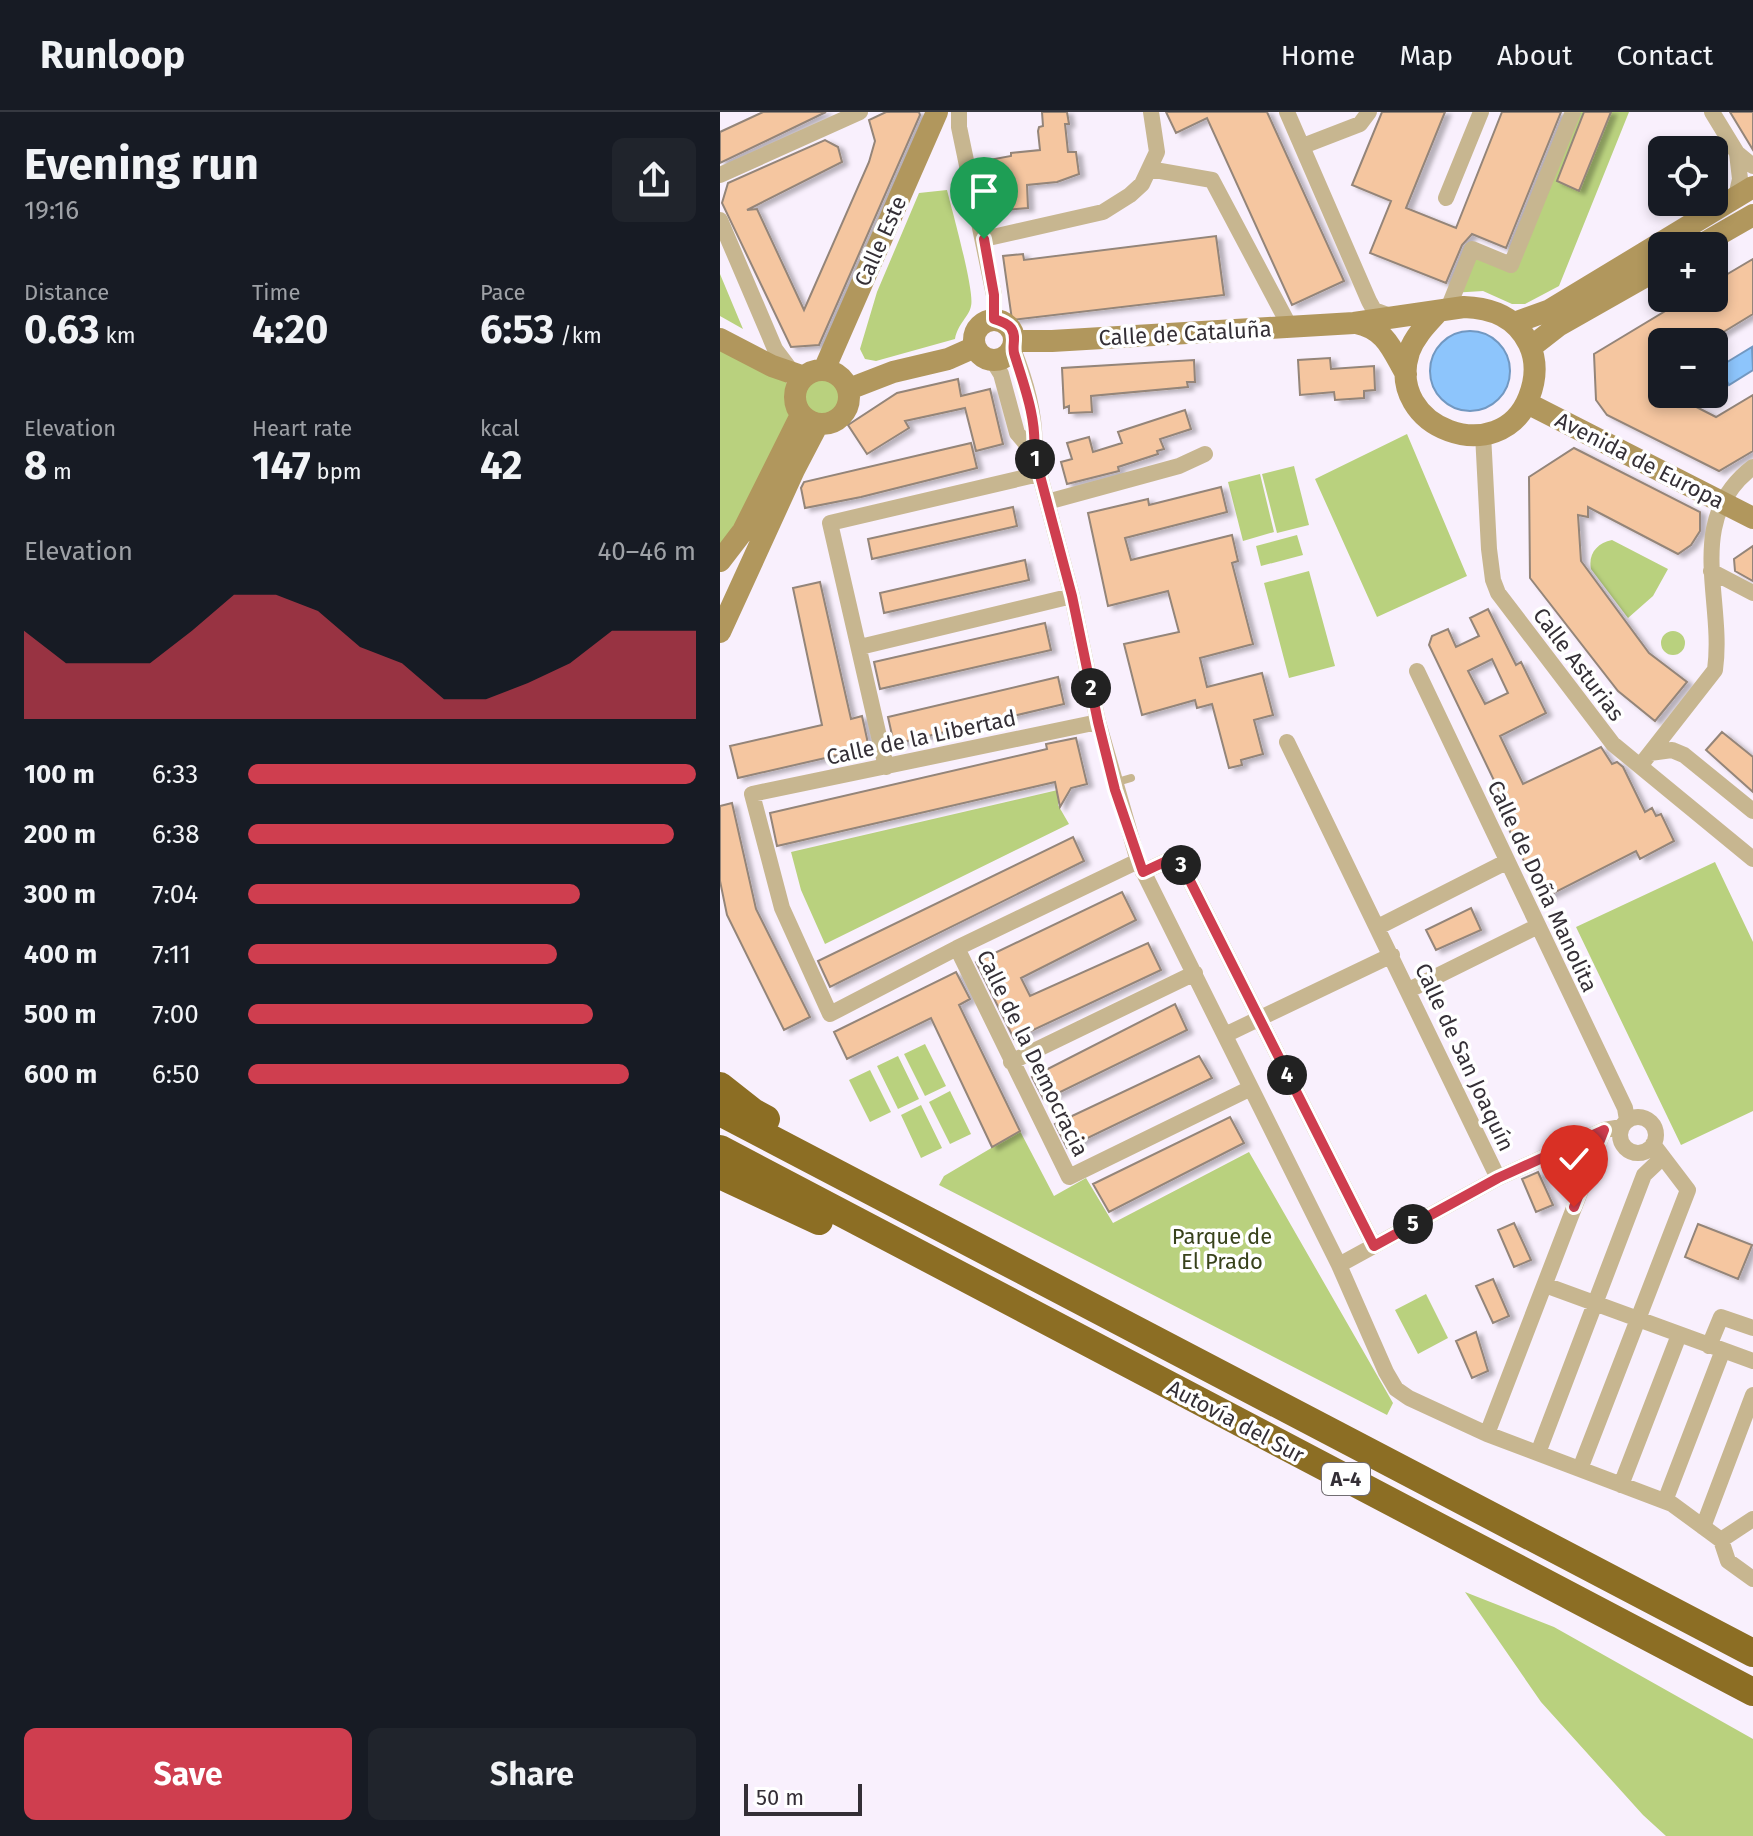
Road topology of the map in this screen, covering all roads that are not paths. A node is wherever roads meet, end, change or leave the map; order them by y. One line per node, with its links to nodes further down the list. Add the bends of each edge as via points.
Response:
1 (860, 112): 10 (street)
2 (937, 112): 35 (main road, Calle Este)
3 (959, 112): 21 (street)
4 (1151, 112): 14 (street, via 1157,152)
5 (1287, 112): 11 (street)
6 (1369, 112): 11 (street, via 1360,124)
7 (1481, 112): 17 (street)
8 (1573, 112): 23 (street, via 1511,265 1472,249)
9 (1712, 112): 12 (street)
10 (828, 119): 15 (street)
11 (1303, 146): 24 (street, via 1369,301 1379,313)
12 (1737, 153): 13 (street); 16 (street)
13 (1753, 166)
14 (1149, 169): 21 (street, via 1142,184 1103,212); 28 (street, via 1212,180)
15 (720, 175)
16 (1744, 192): 27 (main road, via 1550,310)
17 (1446, 198)
18 (720, 220): 35 (street, via 775,349)
19 (1749, 221): 20 (main road)
20 (1727, 232)
21 (984, 239): 25 (street)
22 (1648, 275): 32 (main road)
23 (1442, 312): 24 (main road, Calle de Cataluña); 27 (main road, via 1482,308); 34 (main road, via 1417,335)
24 (1394, 317): 26 (main road, Calle de Cataluña)
25 (994, 319): 30 (main road, via 1009,326); 31 (main road, via 980,325)
26 (1354, 323): 28 (main road, Calle de Cataluña); 34 (main road, via 1382,334)
27 (1514, 323): 32 (main road)
28 (1290, 327): 30 (main road, Calle de Cataluña)
29 (720, 339): 35 (main road)
30 (1014, 345): 33 (main road, via 1008,355); 39 (street, via 1036,432)
31 (975, 347): 33 (main road); 36 (main road)
32 (1531, 347): 37 (main road, via 1534,385)
33 (993, 361): 39 (street, via 1017,433)
34 (1406, 374): 38 (main road, via 1410,393 1429,421 1457,434)
35 (801, 388): 36 (main road, via 835,372); 36 (main road, via 832,423 843,415); 46 (main road, via 743,531); 50 (main road, via 794,470)
36 (849, 389)
37 (1527, 403): 38 (main road, via 1503,427); 44 (main road, Avenida de Europa)
38 (1483, 434): 55 (street, Calle Asturias, via 1489,549 1498,593 1613,744)
39 (1034, 453): 42 (street)
40 (1205, 454): 43 (street)
41 (1753, 467): 44 (street)
42 (1039, 474): 43 (street); 51 (street, via 830,523)
43 (1047, 502): 49 (street)
44 (1723, 502): 45 (main road, Avenida de Europa); 47 (street, via 1712,534)
45 (1753, 518)
46 (720, 561)
47 (1711, 571): 48 (street); 55 (street, via 1715,670)
48 (1753, 593)
49 (1072, 596): 51 (street); 53 (street)
50 (720, 632)
51 (860, 647): 56 (street)
52 (1417, 671): 61 (street, Calle de Doña Manolita)
53 (1098, 722): 56 (street, Calle de la Libertad); 58 (street)
54 (1287, 742): 64 (street, Calle de San Joaquín)
55 (1645, 760): 59 (street, via 1672,750 1684,755); 60 (street, Calle Asturias)
56 (886, 767): 65 (street, Calle de la Libertad, via 752,794 782,908 830,1014)
57 (1131, 778): 58 (lane)
58 (1114, 783): 62 (street)
59 (1753, 811)
60 (1753, 859)
61 (1506, 862): 63 (street, Calle de Doña Manolita); 64 (street)
62 (1140, 866): 65 (street); 67 (street); 69 (street, via 1180,861)
63 (1538, 926): 68 (street); 75 (street, Calle de Doña Manolita, via 1625,1108)
64 (1378, 927): 66 (street, Calle de San Joaquín)
65 (957, 948): 71 (street, Calle de la Democracia)
66 (1392, 955): 68 (street, Calle de San Joaquín); 69 (street, Calle de San Joaquín)
67 (1195, 973): 70 (street); 71 (street)
68 (1409, 990): 80 (street, Calle de San Joaquín)
69 (1259, 1020): 70 (street, Calle de San Joaquín); 82 (street)
70 (1225, 1035): 73 (street)
71 (1011, 1062): 73 (street, Calle de la Democracia, via 1069,1177)
72 (720, 1086): 81 (highway, via 753,1112 888,1183)
73 (1251, 1088): 83 (street)
74 (720, 1112): 81 (highway, Autovía del Sur / A-4)
75 (1624, 1124): 76 (street); 78 (street, via 1620,1139 1627,1149); 78 (street, via 1639,1117 1650,1121)
76 (1604, 1130): 80 (street); 85 (street)
77 (720, 1149): 84 (highway, Autovía del Sur / A-4)
78 (1658, 1151): 86 (street); 87 (street, via 1688,1190)
79 (720, 1175): 84 (highway, via 895,1257)
80 (1498, 1178): 82 (street)
81 (951, 1232): 102 (highway, Autovía del Sur / A-4)
82 (1374, 1246): 83 (street)
83 (1339, 1265): 93 (street, via 1396,1389)
84 (939, 1266): 103 (highway, Autovía del Sur / A-4)
85 (1545, 1285): 86 (street); 93 (street)
86 (1594, 1304): 87 (street); 94 (street)
87 (1638, 1320): 89 (street); 95 (street)
88 (1753, 1328): 90 (street, via 1721,1317)
89 (1679, 1335): 90 (street); 96 (street)
90 (1716, 1348): 91 (street); 97 (street)
91 (1753, 1361)
92 (1753, 1395): 99 (street)
93 (1487, 1434): 94 (street)
94 (1538, 1453): 95 (street)
95 (1580, 1469): 96 (street)
96 (1621, 1485): 97 (street)
97 (1665, 1501): 99 (street)
98 (1753, 1519): 100 (street)
99 (1703, 1527): 100 (street)
100 (1721, 1540): 101 (street, via 1728,1561)
101 (1753, 1579)
102 (1753, 1653)
103 (1753, 1692)

